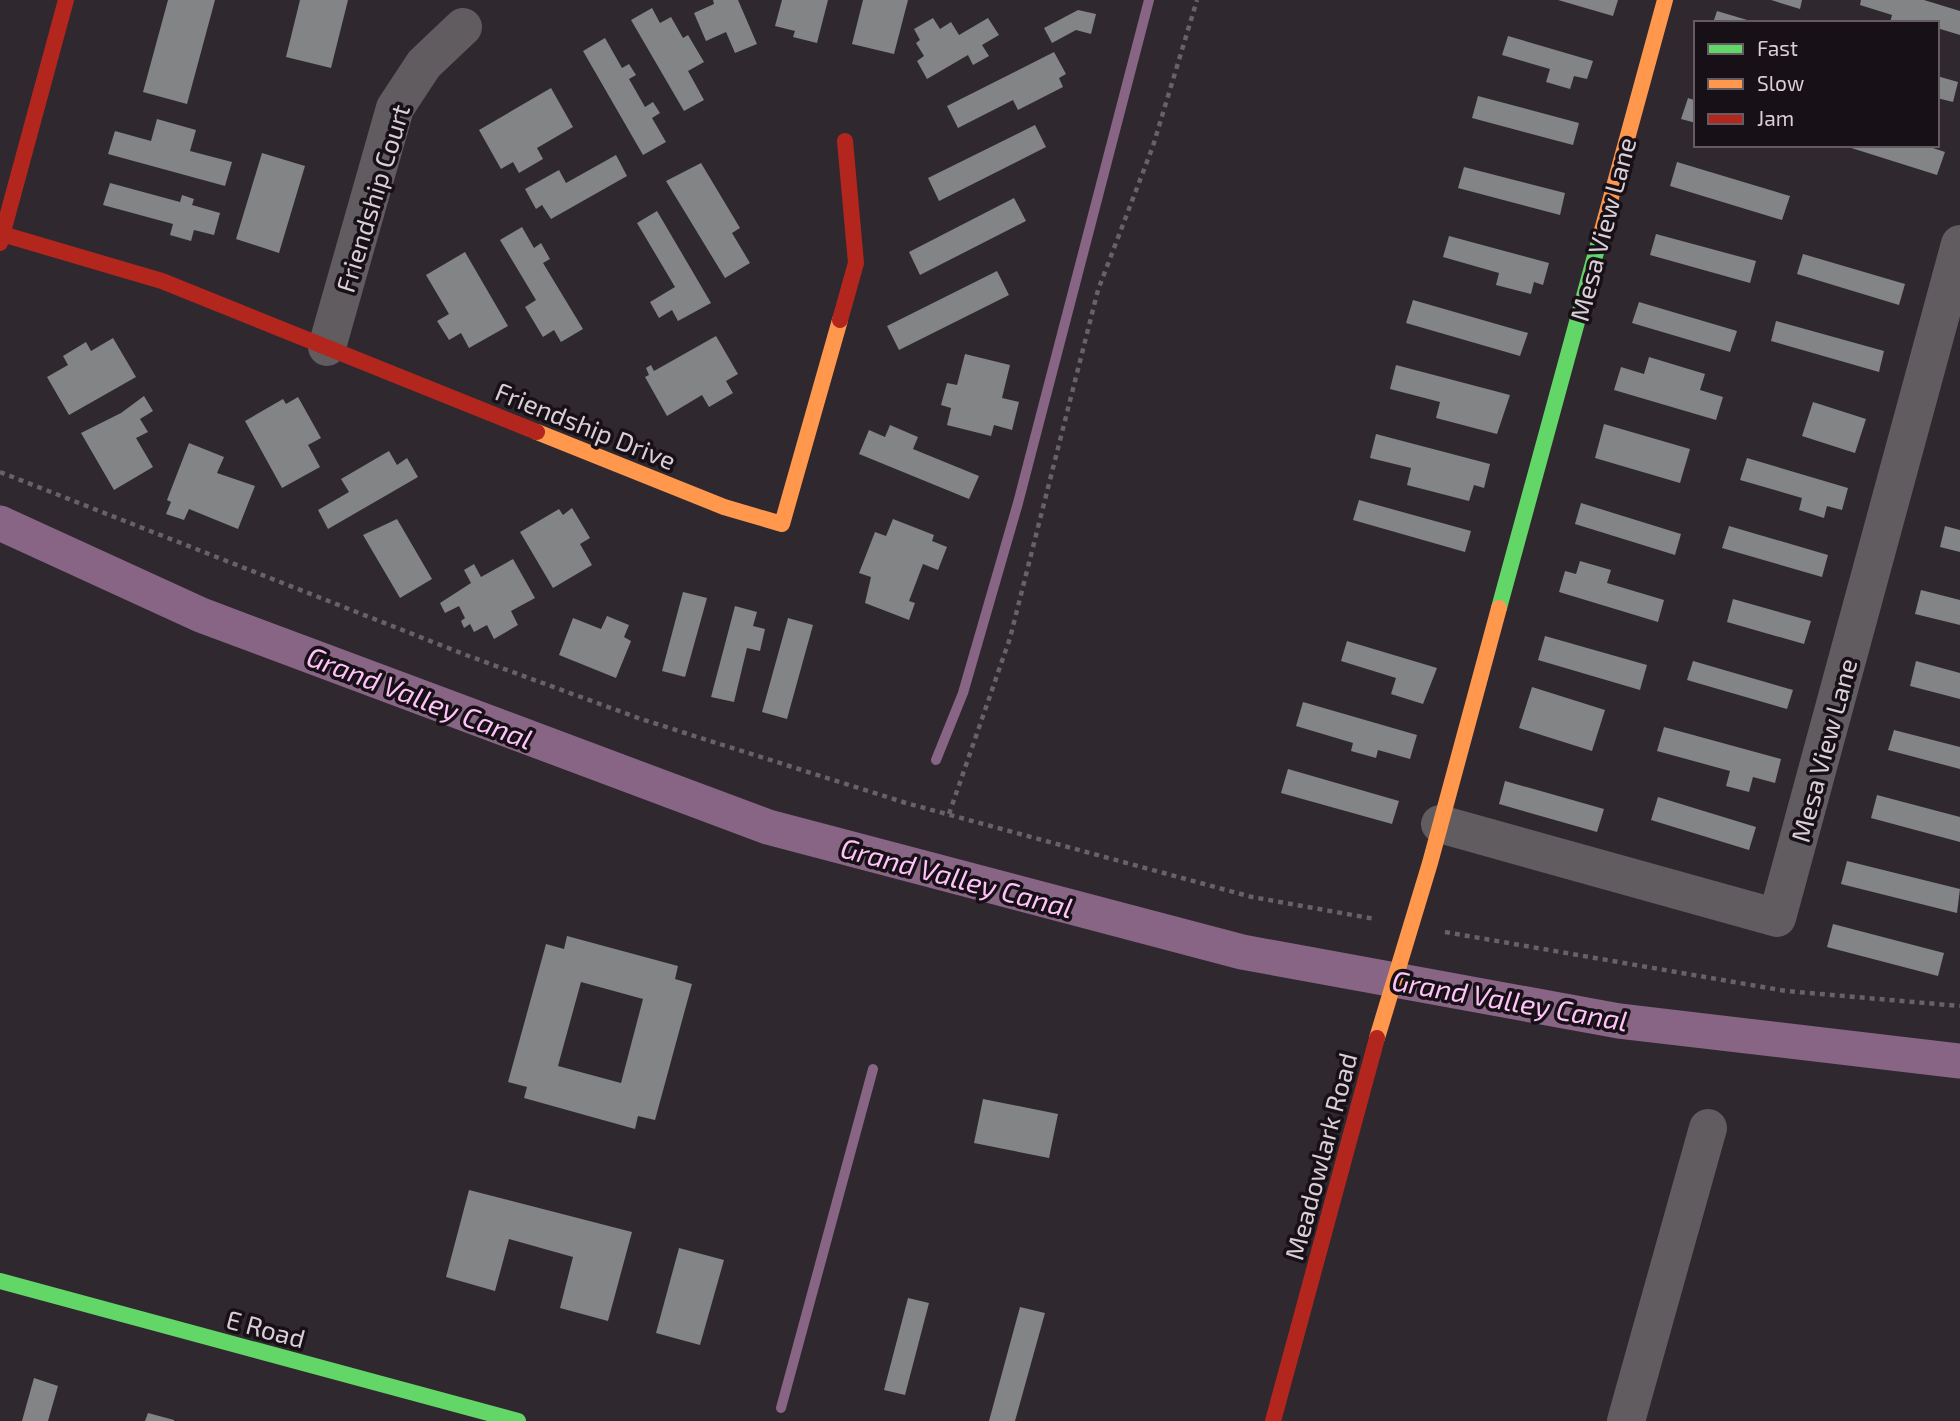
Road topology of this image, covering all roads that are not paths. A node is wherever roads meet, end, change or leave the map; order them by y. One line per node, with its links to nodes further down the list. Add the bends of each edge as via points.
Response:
1 (66, 0): 5 (street)
2 (1665, 0): 8 (street, Mesa View Lane)
3 (463, 27): 7 (street, Friendship Court, via 424,64 395,107)
4 (845, 141): 7 (street, Friendship Drive, via 856,263 782,524 724,507)
5 (1, 238): 7 (street, Friendship Drive, via 162,281)
6 (1960, 244): 8 (street, Mesa View Lane, via 1777,918)
7 (327, 347)
8 (1440, 824): 9 (street, Mesa View Lane)
9 (1418, 905): 13 (street, Meadowlark Road)
10 (1708, 1128): 14 (street)
11 (0, 1281): 12 (street, E Road)
12 (519, 1421)
13 (1273, 1421)
14 (1626, 1421)

